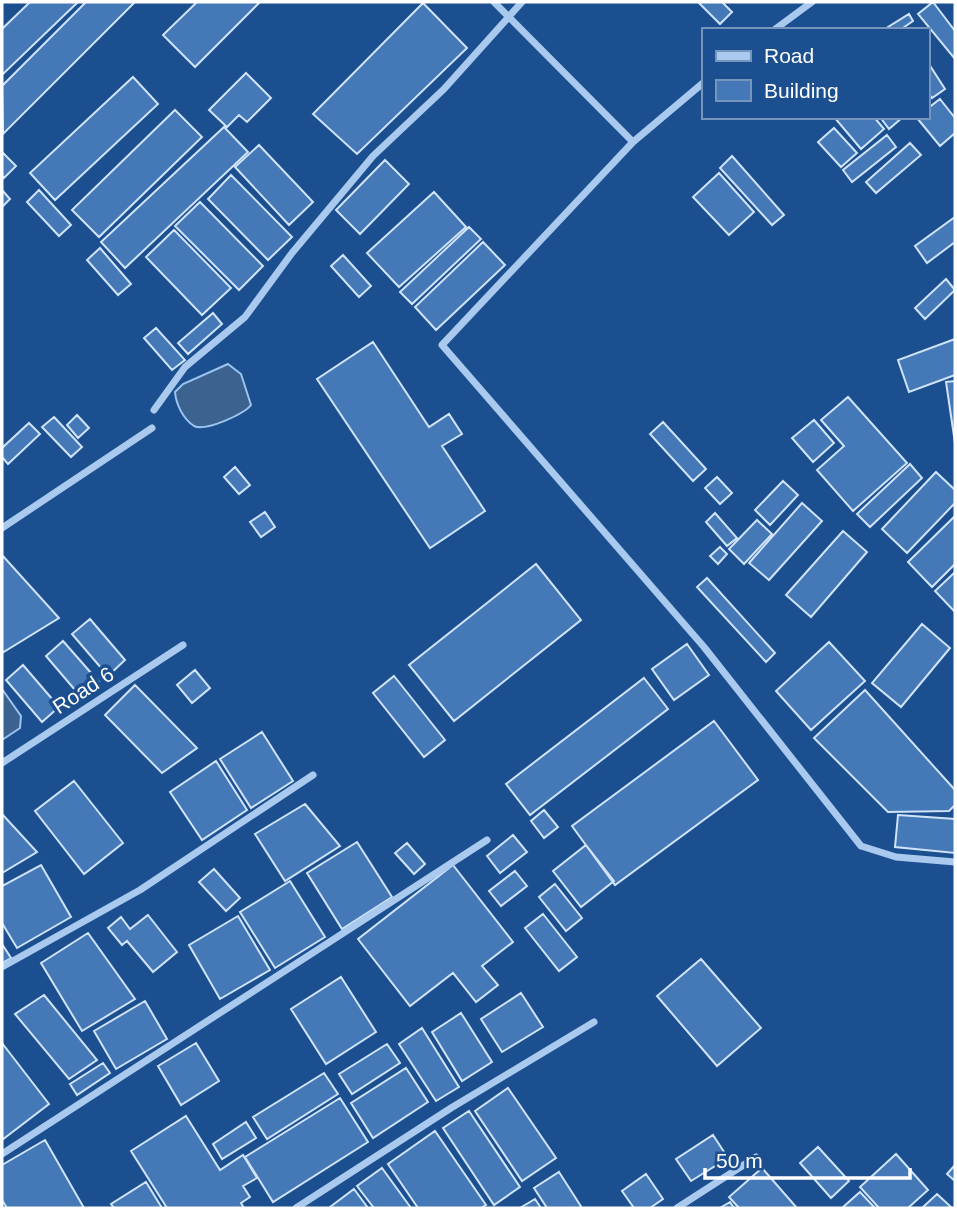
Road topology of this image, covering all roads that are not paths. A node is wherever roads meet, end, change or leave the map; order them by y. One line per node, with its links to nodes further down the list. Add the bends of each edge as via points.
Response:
1 (494, 2): 4 (street)
2 (522, 2): 4 (street)
3 (812, 2): 5 (street)
4 (508, 15): 7 (street); 8 (street, via 444,89 373,156 245,317 185,368)
5 (777, 28)
6 (702, 84): 7 (street)
7 (633, 142): 15 (street, via 442,345 704,647 861,846 896,857)
8 (154, 410)
9 (152, 428): 10 (street)
10 (2, 528)
11 (183, 645): 12 (street, Road 6)
12 (2, 763)
13 (313, 775): 16 (street, via 140,890)
14 (486, 841): 18 (street)
15 (955, 862)
16 (2, 967)
17 (594, 1022): 20 (street)
18 (2, 1154)
19 (757, 1157): 21 (street)
20 (296, 1208)
21 (677, 1208)

